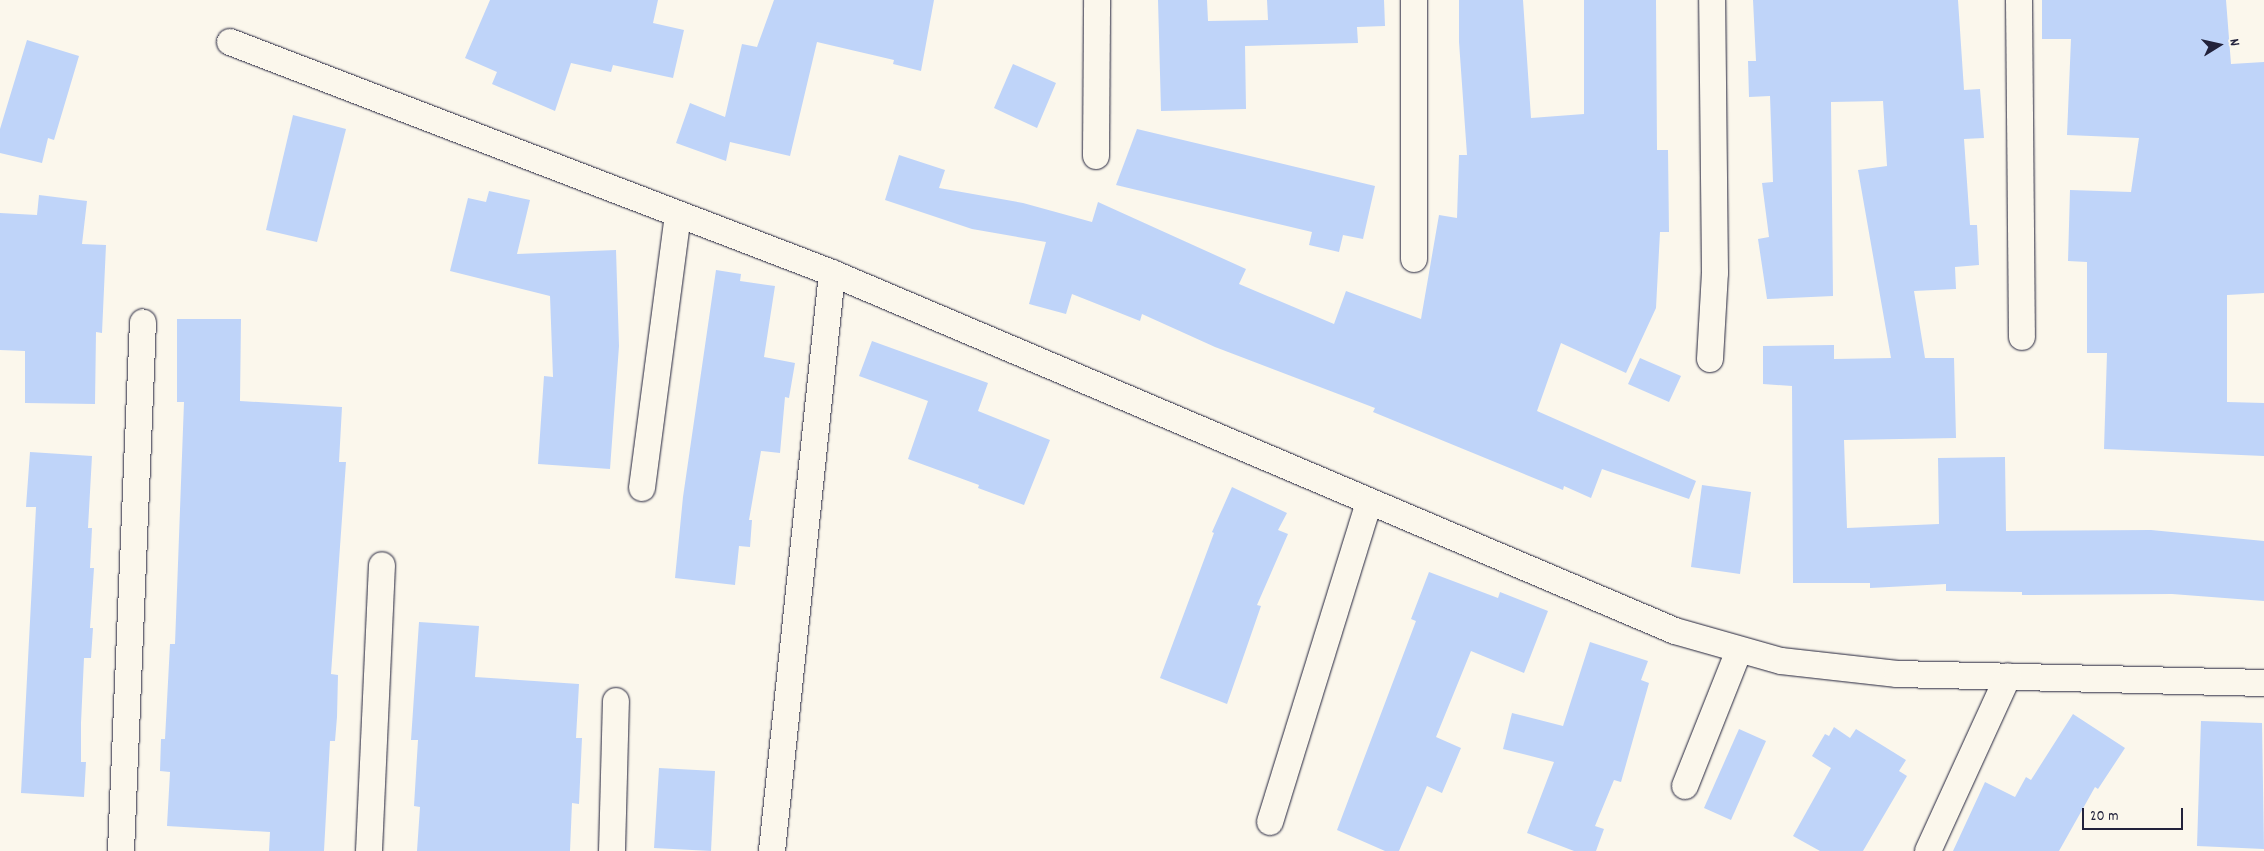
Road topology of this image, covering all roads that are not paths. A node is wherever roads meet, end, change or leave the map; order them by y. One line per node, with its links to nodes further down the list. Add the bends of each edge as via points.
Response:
1 (1097, 0): 6 (street)
2 (1414, 0): 8 (street)
3 (1712, 0): 12 (street, via 1715,274)
4 (2019, 0): 11 (street)
5 (230, 42): 7 (street)
6 (1096, 156)
7 (678, 215): 9 (street); 13 (street)
8 (1414, 259)
9 (832, 274): 14 (street); 25 (street)
10 (143, 322): 22 (street)
11 (2022, 337)
12 (1710, 359)
13 (642, 488)
14 (1370, 503): 16 (street, via 1676,631); 21 (street)
15 (382, 565): 23 (street)
16 (1739, 650): 17 (street, via 1781,662 1897,674); 20 (street)
17 (2008, 676): 18 (street); 26 (street)
18 (2264, 683)
19 (616, 701): 24 (street)
20 (1685, 786)
21 (1270, 822)
22 (121, 851)
23 (369, 851)
24 (612, 851)
25 (772, 851)
26 (1928, 851)

